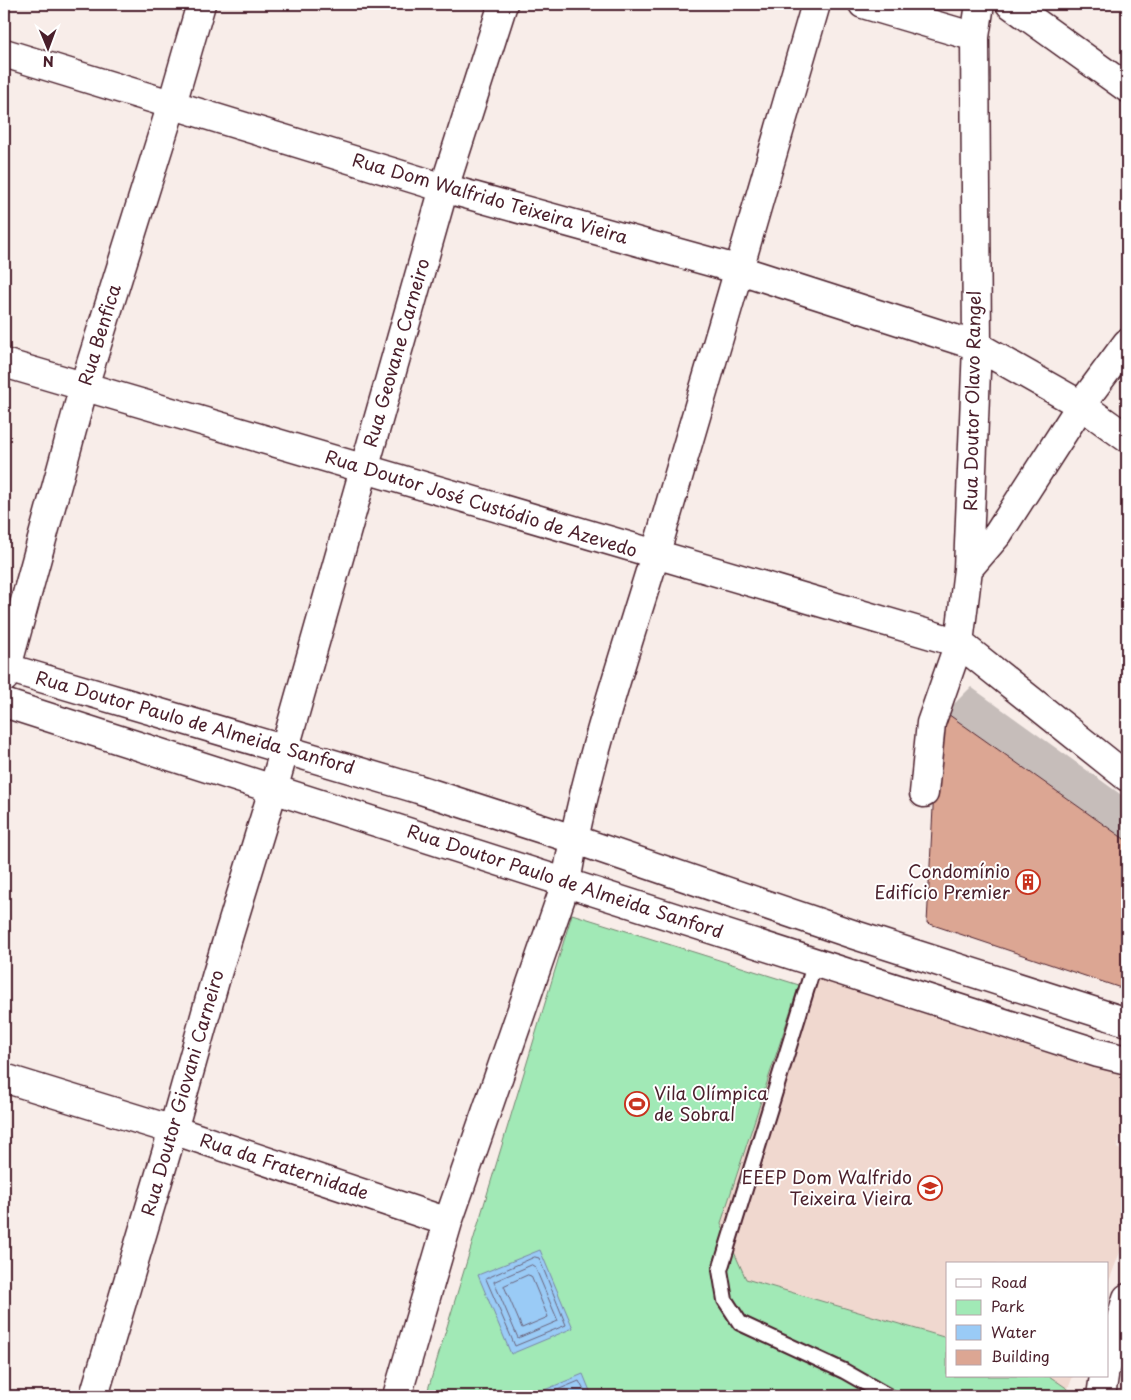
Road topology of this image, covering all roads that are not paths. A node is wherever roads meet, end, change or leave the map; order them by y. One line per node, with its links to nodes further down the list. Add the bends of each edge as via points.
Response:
1 (201, 4): 10 (street, Rua Benfica)
2 (503, 4): 11 (street, Rua Geovane Carneiro)
3 (816, 4): 12 (street)
4 (862, 4): 7 (street)
5 (980, 4): 7 (street, Rua Doutor Olavo Rangel)
6 (1010, 4): 9 (street)
7 (975, 37): 14 (street, Rua Doutor Olavo Rangel)
8 (4, 53): 10 (street, Rua Dom Walfrido Teixeira Vieira)
9 (1127, 88)
10 (172, 104): 11 (street, Rua Dom Walfrido Teixeira Vieira); 16 (street, Rua Benfica)
11 (444, 188): 12 (street, Rua Dom Walfrido Teixeira Vieira); 19 (street, Rua Geovane Carneiro)
12 (740, 270): 14 (street, Rua Dom Walfrido Teixeira Vieira); 20 (street)
13 (1127, 343): 17 (street)
14 (977, 346): 17 (street, Rua Dom Walfrido Teixeira Vieira); 21 (street, Rua Doutor Olavo Rangel)
15 (4, 363): 16 (street, Rua Doutor José Custódio de Azevedo)
16 (84, 386): 19 (street, Rua Doutor José Custódio de Azevedo); 23 (street, Rua Benfica)
17 (1081, 405): 18 (street, Rua Dom Walfrido Teixeira Vieira); 21 (street, via 998,534)
18 (1127, 438)
19 (364, 469): 20 (street, Rua Doutor José Custódio de Azevedo); 25 (street, Rua Geovane Carneiro)
20 (655, 555): 22 (street, Rua Doutor José Custódio de Azevedo); 29 (street, via 607,706)
21 (968, 569): 22 (street, Rua Doutor Olavo Rangel)
22 (959, 643): 26 (street); 28 (street, Rua Doutor Olavo Rangel, via 931,723)
23 (5, 671): 25 (street, Rua Doutor Paulo de Almeida Sanford)
24 (4, 703): 27 (street, Rua Doutor Paulo de Almeida Sanford)
25 (284, 750): 27 (street, Rua Geovane Carneiro); 29 (street, Rua Doutor Paulo de Almeida Sanford)
26 (1127, 776)
27 (273, 790): 30 (street, Rua Doutor Paulo de Almeida Sanford); 35 (street, Rua Doutor Giovani Carneiro)
28 (924, 793)
29 (573, 839): 30 (street); 32 (street, Rua Doutor Paulo de Almeida Sanford, via 855,935)
30 (566, 883): 31 (street, Rua Doutor Paulo de Almeida Sanford); 36 (street)
31 (814, 962): 33 (street, Rua Doutor Paulo de Almeida Sanford); 42 (lane, via 720,1270 725,1300 740,1323 844,1371)
32 (1127, 1022)
33 (1127, 1060)
34 (4, 1078): 35 (street, Rua da Fraternidade)
35 (174, 1130): 36 (street, Rua da Fraternidade); 40 (street, Rua Doutor Giovani Carneiro)
36 (448, 1222): 41 (street)
37 (1127, 1298): 38 (street)
38 (1108, 1363)
39 (1104, 1378): 43 (street)
40 (94, 1396)
41 (397, 1396)
42 (888, 1396)
43 (1101, 1396)

